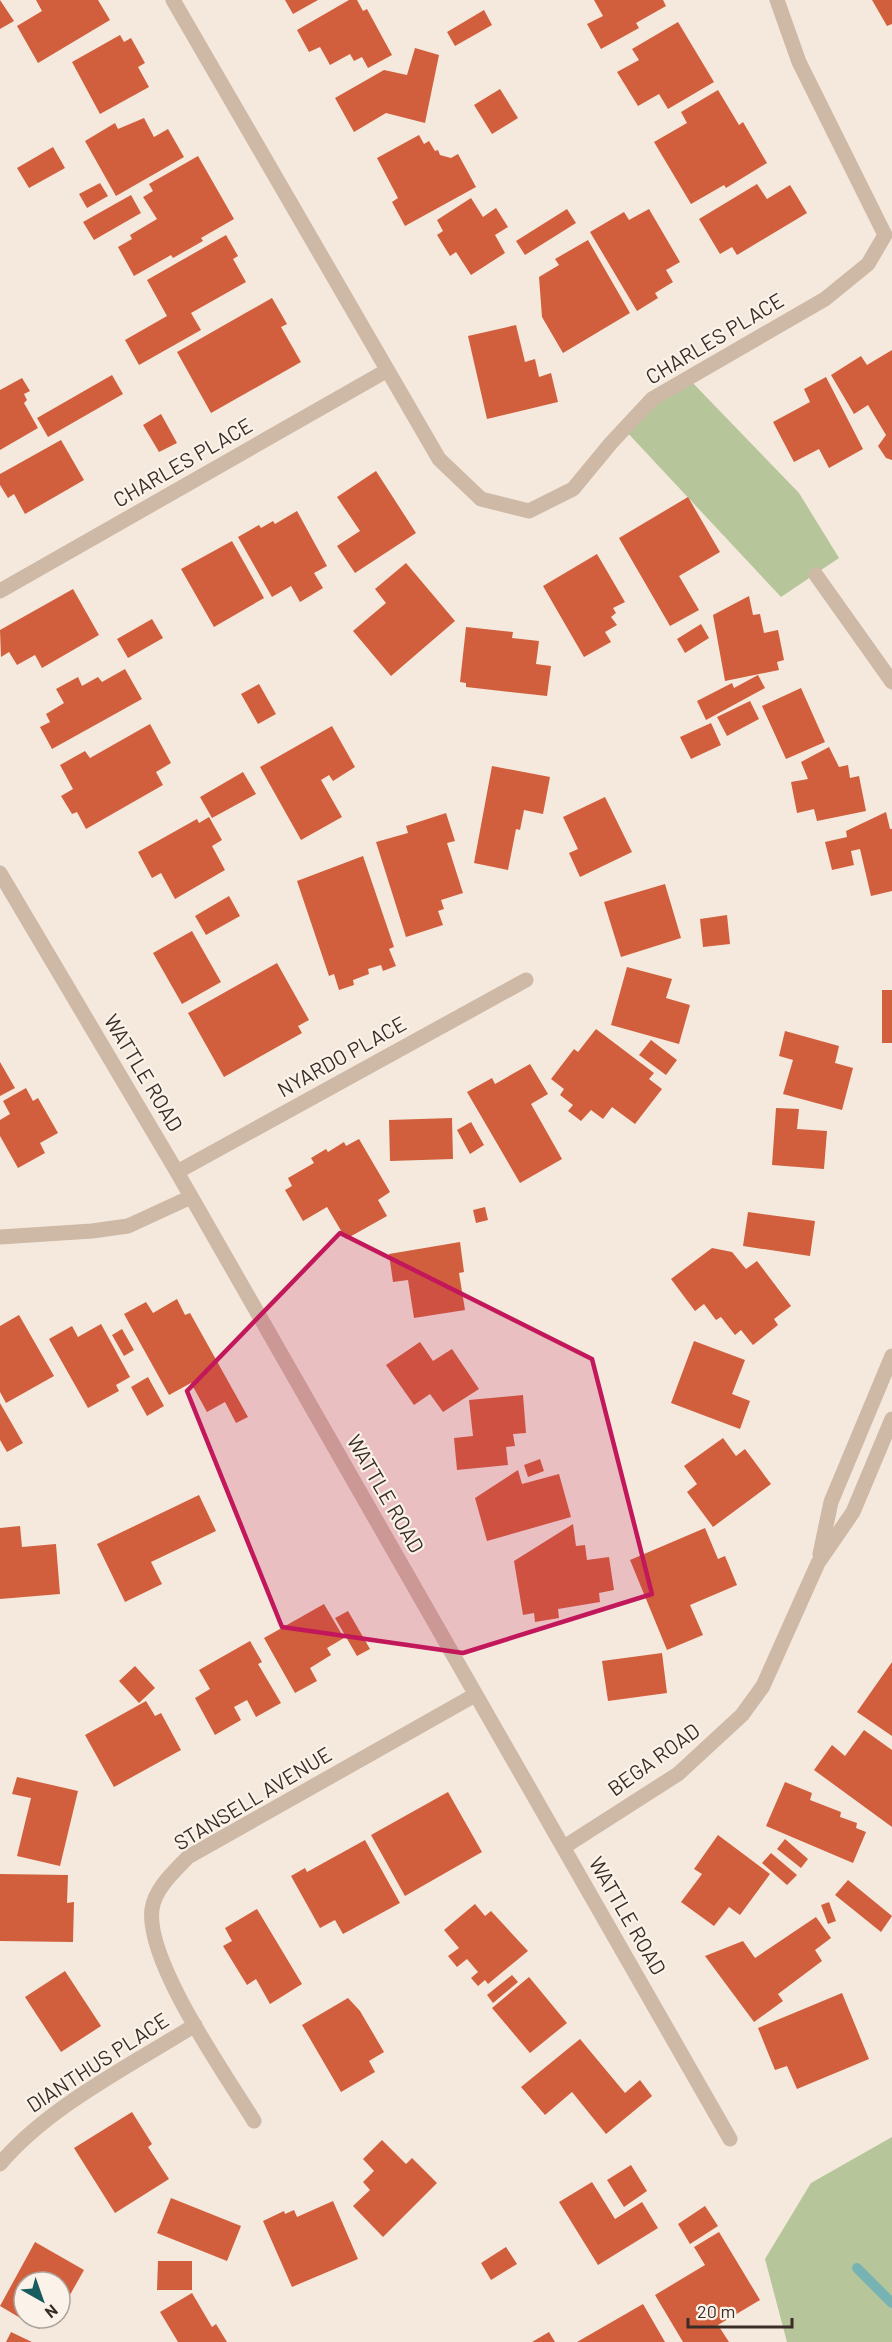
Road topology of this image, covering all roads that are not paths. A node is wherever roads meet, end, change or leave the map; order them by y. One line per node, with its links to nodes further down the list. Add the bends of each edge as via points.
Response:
1 (173, 0): 3 (street, CHARLES PLACE)
2 (777, 0): 3 (street, CHARLES PLACE, via 799,62 885,235 868,264 825,299 652,399 573,489 530,511 481,499 439,459)
3 (386, 371): 5 (street, CHARLES PLACE)
4 (816, 575): 6 (street)
5 (0, 591)
6 (892, 682)
7 (0, 873): 9 (street, WATTLE ROAD)
8 (526, 980): 9 (street, NYARDO PLACE)
9 (177, 1172): 10 (street, WATTLE ROAD)
10 (191, 1197): 11 (street, via 128,1226); 15 (street, WATTLE ROAD)
11 (0, 1237)
12 (892, 1356): 14 (street, BEGA ROAD, via 831,1502)
13 (892, 1419): 14 (street, BEGA ROAD, via 853,1512)
14 (818, 1563): 16 (street, BEGA ROAD, via 763,1686 742,1716 678,1774)
15 (475, 1695): 16 (street, WATTLE ROAD); 17 (street, STANSELL AVENUE, via 188,1857 167,1879 152,1908 153,1934)
16 (564, 1847): 19 (street, WATTLE ROAD)
17 (195, 2025): 18 (street, STANSELL AVENUE); 20 (street, DIANTHUS PLACE, via 54,2114)
18 (254, 2121)
19 (730, 2139)
20 (0, 2164)

